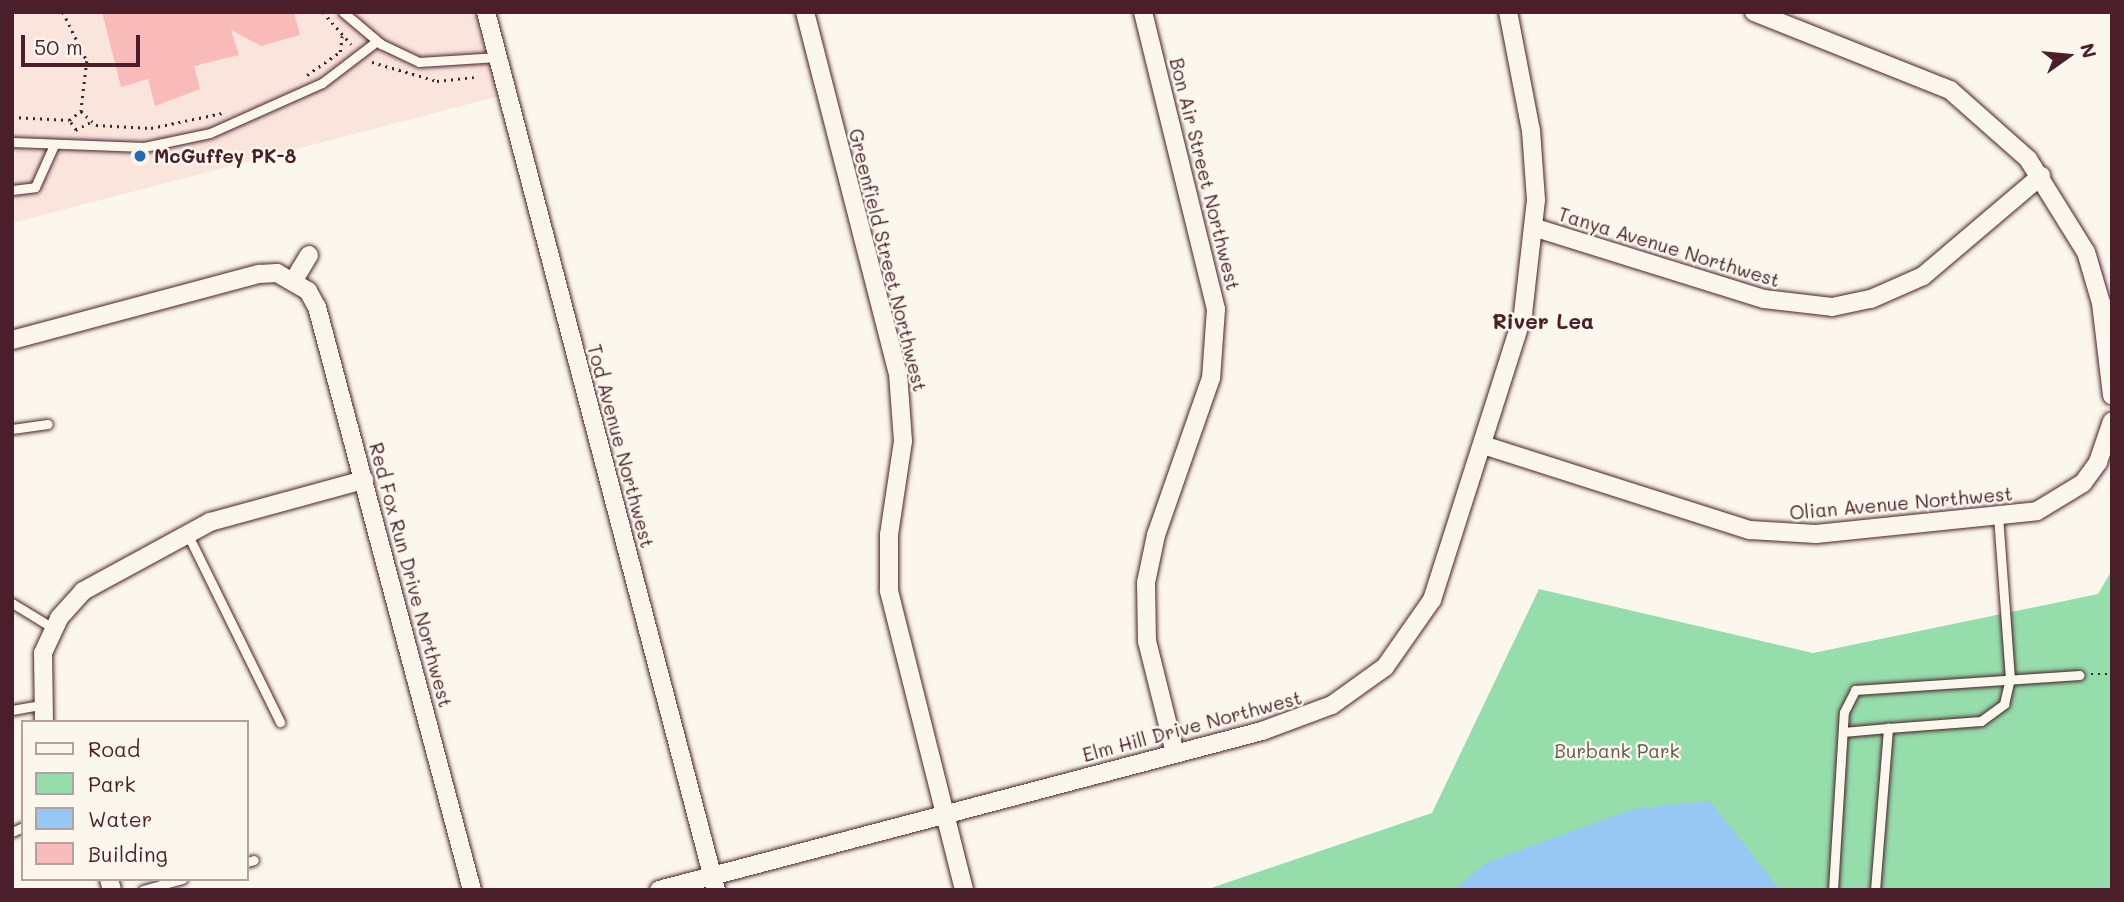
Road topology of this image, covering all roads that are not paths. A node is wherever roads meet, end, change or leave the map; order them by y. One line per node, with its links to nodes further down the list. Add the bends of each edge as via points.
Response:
1 (342, 12): 7 (lane)
2 (486, 12): 8 (street, Tod Avenue Northwest)
3 (805, 12): 35 (street, Greenfield Street Northwest, via 898,373 903,441 889,535 889,591)
4 (1143, 12): 34 (street, Bon Air Street Northwest, via 1216,309 1211,378 1156,535 1146,583 1147,640)
5 (1508, 12): 13 (street, Elm Hill Drive Northwest, via 1531,131)
6 (1754, 12): 11 (street, via 1911,69 1950,90 2000,129)
7 (377, 41): 8 (lane, via 419,62); 10 (lane, via 322,83 210,133 144,147)
8 (498, 57): 37 (street, Tod Avenue Northwest)
9 (12, 142): 10 (lane)
10 (54, 145): 12 (lane, via 35,187)
11 (2041, 176): 13 (street, Tanya Avenue Northwest, via 1923,276 1881,296 1832,307 1765,299); 17 (street, via 2072,224 2095,279)
12 (12, 190)
13 (1536, 228): 21 (street, Elm Hill Drive Northwest, via 1523,314)
14 (309, 255): 15 (street)
15 (294, 280): 16 (street, via 259,274); 22 (street, Red Fox Run Drive Northwest, via 317,307)
16 (12, 340)
17 (2112, 395)
18 (2112, 421): 23 (street, Olian Avenue Northwest, via 2098,462 2077,488 2037,511)
19 (48, 424): 20 (lane)
20 (12, 429)
21 (1483, 445): 23 (street, Olian Avenue Northwest, via 1766,533); 34 (street, Elm Hill Drive Northwest, via 1432,600 1385,667 1313,714)
22 (363, 480): 24 (street); 39 (street, Red Fox Run Drive Northwest)
23 (1998, 517): 28 (lane)
24 (187, 533): 26 (street, via 94,583); 31 (lane)
25 (12, 603): 26 (lane)
26 (53, 628): 30 (street, via 38,678)
27 (2080, 675): 28 (lane)
28 (2010, 679): 32 (lane, via 2004,704 1981,721); 33 (lane, via 1855,690)
29 (12, 710): 30 (lane)
30 (42, 713)
31 (280, 722)
32 (1888, 729): 33 (lane); 43 (lane)
33 (1843, 732): 42 (lane)
34 (1175, 753): 35 (street, Elm Hill Drive Northwest)
35 (944, 814): 37 (street, Elm Hill Drive Northwest); 41 (street, Greenfield Street Northwest)
36 (175, 881): 38 (lane)
37 (714, 883): 40 (street, Elm Hill Drive Northwest)
38 (143, 890)
39 (472, 890)
40 (659, 890)
41 (964, 890)
42 (1833, 890)
43 (1875, 890)

